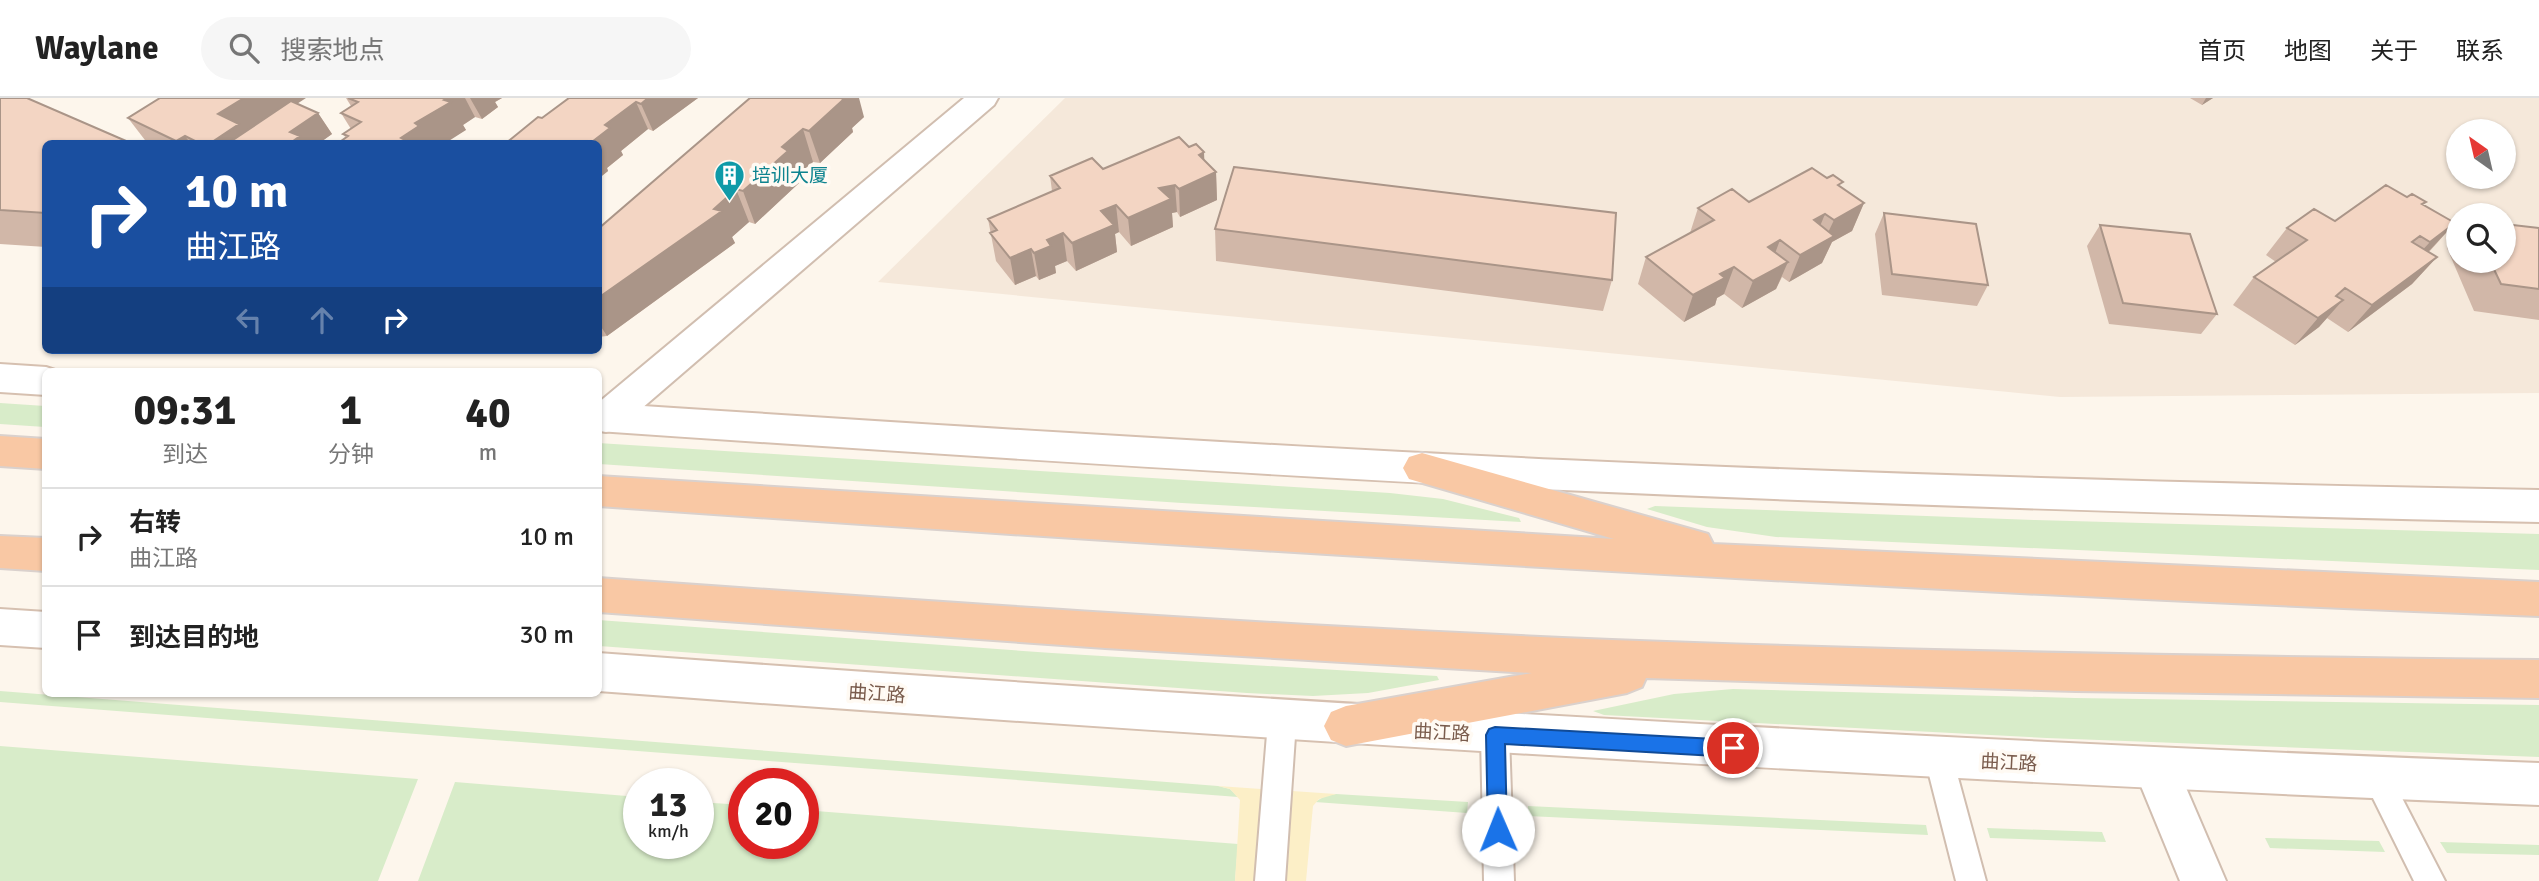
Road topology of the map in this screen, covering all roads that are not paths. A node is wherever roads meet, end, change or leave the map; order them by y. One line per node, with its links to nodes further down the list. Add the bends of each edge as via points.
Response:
1 (984, 98): 4 (main road)
2 (0, 378): 3 (main road)
3 (42, 381)
4 (602, 417): 7 (main road)
5 (1, 451): 6 (highway)
6 (42, 454)
7 (1422, 468): 9 (main road, via 1989,492); 12 (highway)
8 (602, 491): 12 (highway)
9 (2539, 506)
10 (0, 552): 11 (highway)
11 (42, 555)
12 (1760, 565): 14 (highway)
13 (602, 595): 17 (highway, via 1210,638)
14 (2539, 599)
15 (0, 627): 16 (main road)
16 (42, 630)
17 (1701, 661): 19 (highway); 21 (highway)
18 (602, 672): 20 (main road, 曲江路)
19 (2539, 679)
20 (1282, 722): 21 (main road, 曲江路); 27 (lane)
21 (1346, 726): 22 (main road, 曲江路)
22 (1495, 735): 23 (main road, 曲江路); 28 (lane)
23 (1940, 759): 24 (main road, 曲江路); 29 (lane)
24 (2156, 769): 25 (main road, 曲江路); 30 (main road)
25 (2377, 778): 26 (main road, 曲江路); 31 (lane)
26 (2539, 784)
27 (1270, 881)
28 (1499, 881)
29 (1971, 881)
30 (2203, 881)
31 (2430, 881)

